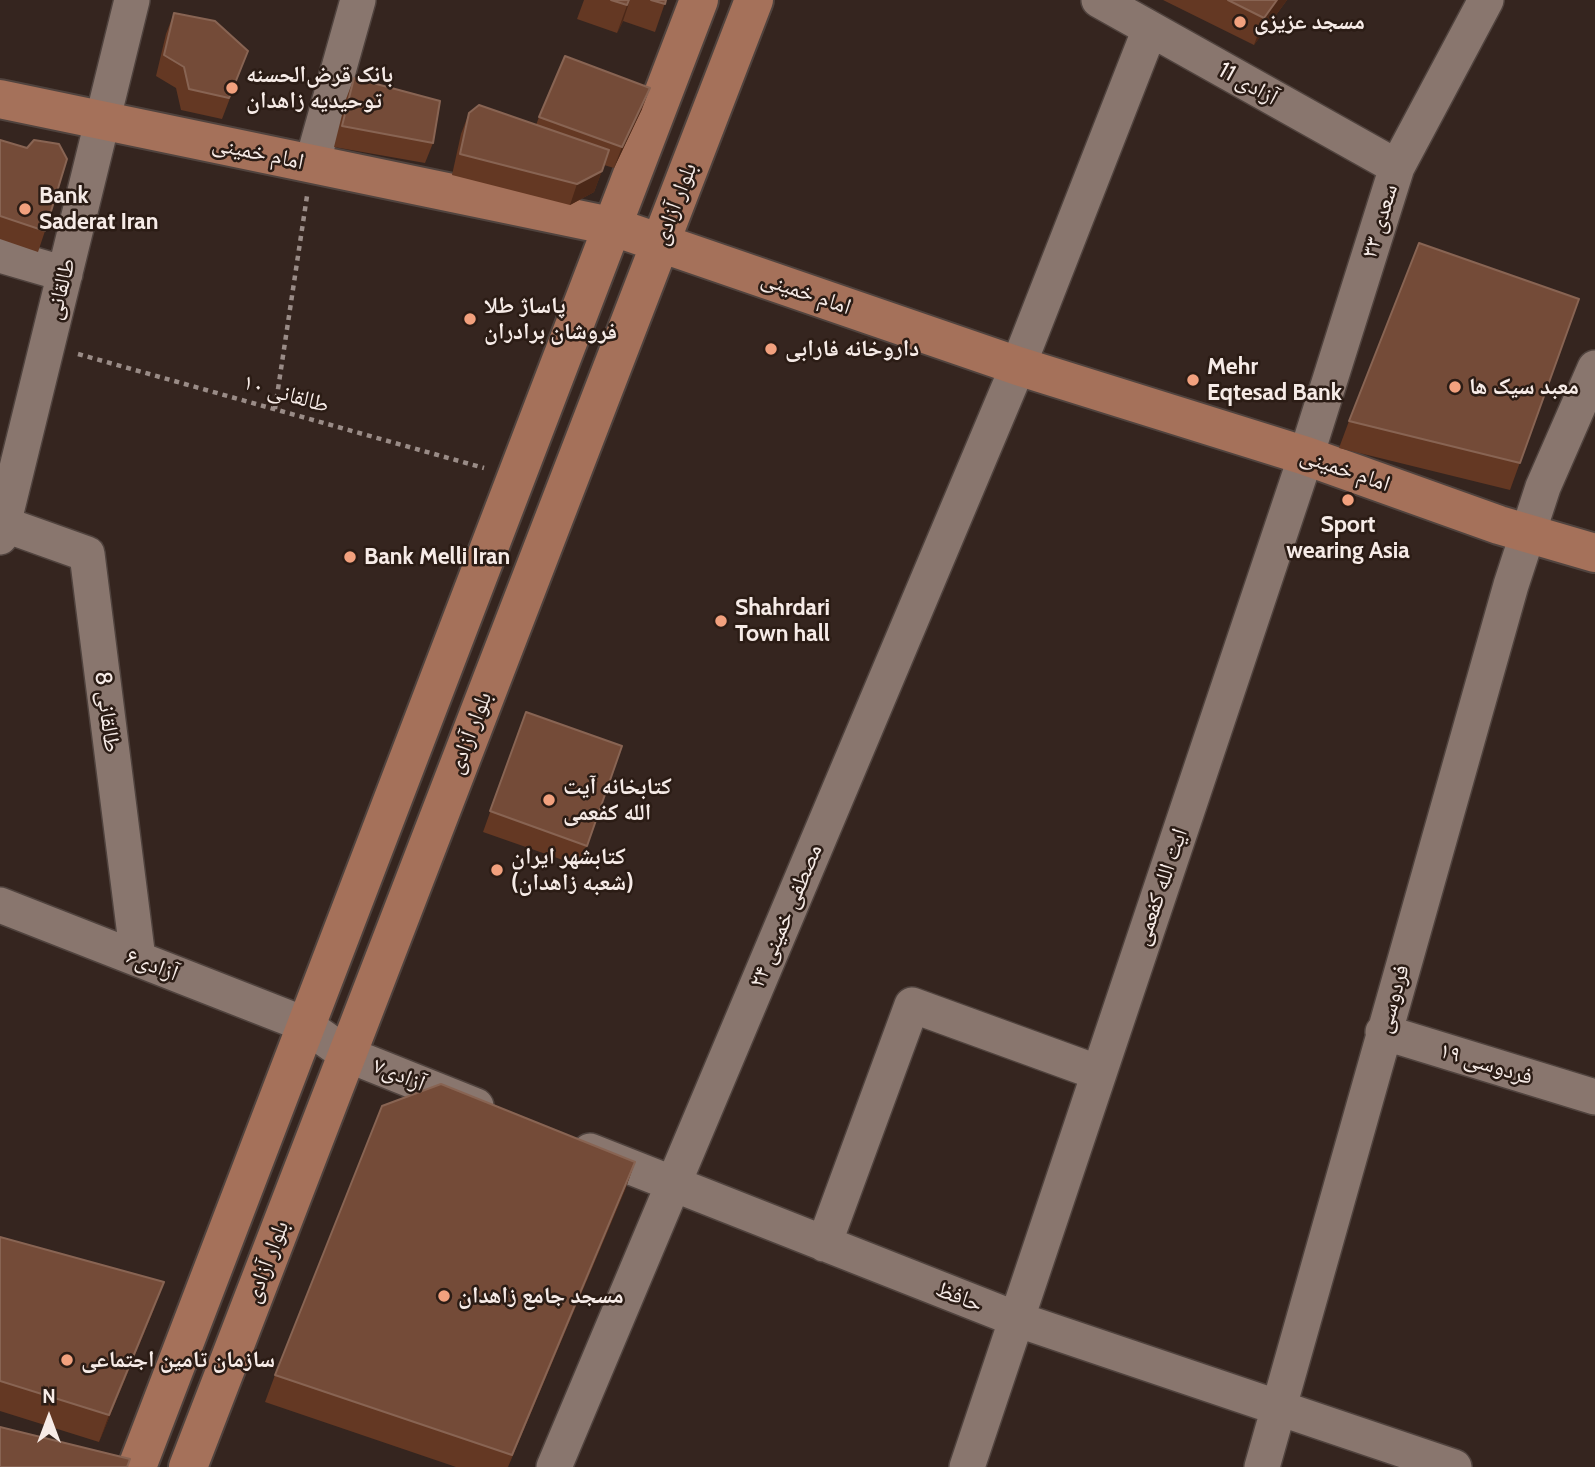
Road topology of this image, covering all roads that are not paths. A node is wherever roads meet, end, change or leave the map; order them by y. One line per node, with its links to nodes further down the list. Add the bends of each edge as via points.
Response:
1 (132, 0): 9 (street, طالقانی)
2 (358, 0): 10 (street)
3 (699, 0): 12 (main road)
4 (754, 0): 13 (main road, بلوار آزادی)
5 (1099, 0): 7 (street, آزادی 11)
6 (1486, 0): 11 (street, سعدی ۳۳)
7 (1150, 29): 11 (street, آزادی 11); 16 (street, مصطفی خمینی ۲۴)
8 (0, 99): 9 (main road, امام خمینی)
9 (103, 120): 10 (main road, امام خمینی); 15 (street, طالقانی)
10 (312, 164): 12 (main road, امام خمینی)
11 (1397, 167): 18 (street, سعدی ۳۳)
12 (611, 226): 13 (main road, امام خمینی); 19 (main road)
13 (660, 243): 16 (main road, امام خمینی); 20 (main road, بلوار آزادی)
14 (0, 255): 15 (street)
15 (65, 274): 21 (street, طالقانی)
16 (1018, 366): 18 (main road, امام خمینی); 33 (street, مصطفی خمینی ۲۴)
17 (1591, 385): 22 (street, فردوسی, via 1543,486)
18 (1306, 456): 22 (main road, امام خمینی); 29 (street, ایت الله کفعمی)
19 (519, 467): 20 (main road); 26 (main road)
20 (569, 477): 28 (main road, بلوار آزادی)
21 (2, 531): 25 (street, طالقانی 8, via 87,554)
22 (1527, 533): 23 (main road, امام خمینی); 27 (street, فردوسی)
23 (1595, 553)
24 (0, 905): 25 (street, آزادی۶)
25 (138, 959): 26 (street, آزادی۶)
26 (304, 1024): 28 (street, آزادی۶); 37 (main road)
27 (1383, 1032): 30 (street, فردوسی ۱۹); 36 (street, فردوسی)
28 (346, 1054): 31 (street, آزادی۷); 38 (main road, بلوار آزادی)
29 (1099, 1073): 34 (street, via 912,1005); 35 (street, ایت الله کفعمی)
30 (1592, 1096)
31 (509, 1119)
32 (559, 1139): 33 (street)
33 (660, 1179): 34 (street, حافظ); 39 (street, مصطفی خمینی ۲۴)
34 (824, 1244): 35 (street, حافظ)
35 (1016, 1319): 36 (street, حافظ); 40 (street, ایت الله کفعمی)
36 (1278, 1406): 41 (street, فردوسی); 42 (street, حافظ)
37 (137, 1467)
38 (188, 1467)
39 (554, 1467)
40 (967, 1467)
41 (1262, 1467)
42 (1454, 1467)

